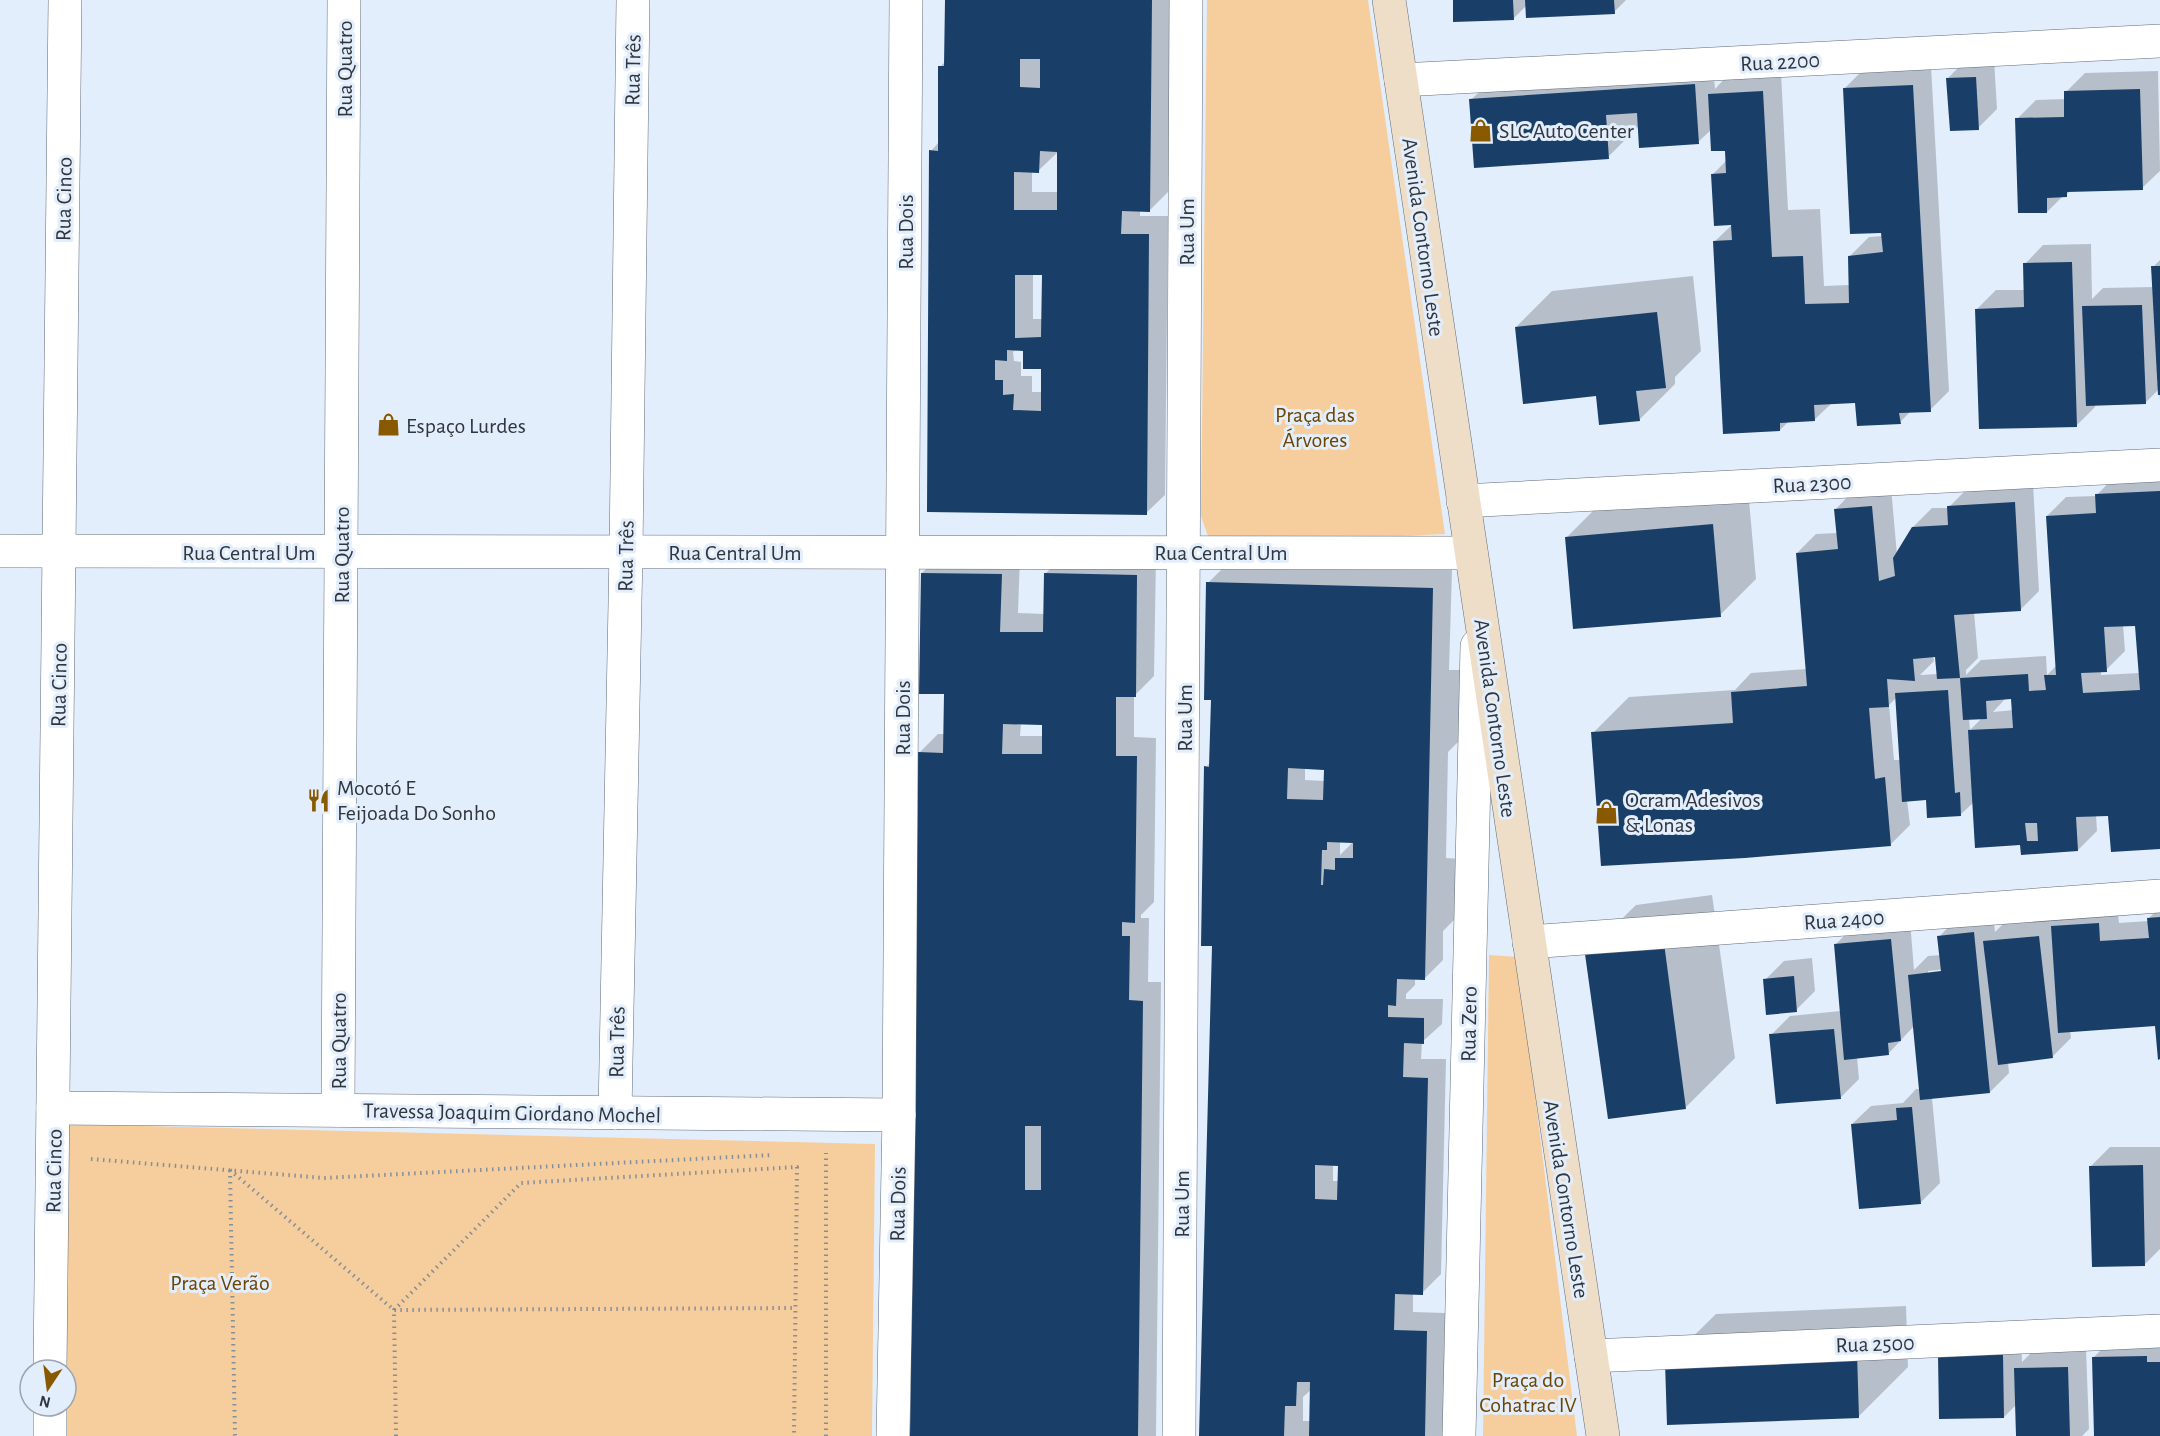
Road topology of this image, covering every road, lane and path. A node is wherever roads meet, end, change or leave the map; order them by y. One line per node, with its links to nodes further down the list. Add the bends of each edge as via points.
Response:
1 (65, 0): 12 (street, Rua Cinco)
2 (344, 0): 13 (street, Rua Quatro)
3 (633, 0): 14 (street, Rua Três)
4 (906, 0): 15 (street, Rua Dois)
5 (1186, 0): 16 (street, Rua Um)
6 (1389, 0): 8 (main road, Avenida Contorno Leste)
7 (2160, 41): 8 (street, Rua 2200)
8 (1401, 80): 10 (main road, Avenida Contorno Leste)
9 (2160, 465): 10 (street, Rua 2300)
10 (1463, 501): 17 (main road, Avenida Contorno Leste)
11 (0, 551): 12 (street, Rua Central Um)
12 (59, 552): 13 (street, Rua Central Um); 21 (street, Rua Cinco)
13 (341, 552): 14 (street, Rua Central Um); 22 (street, Rua Quatro)
14 (626, 552): 15 (street, Rua Central Um); 23 (street, Rua Três)
15 (904, 552): 16 (street, Rua Central Um); 24 (street, Rua Dois)
16 (1185, 552): 17 (street, Rua Central Um); 41 (street, Rua Um)
17 (1471, 553): 18 (main road, Avenida Contorno Leste)
18 (1480, 613): 20 (main road, Avenida Contorno Leste); 42 (street, Rua Zero)
19 (2160, 897): 20 (street, Rua 2400)
20 (1529, 942): 32 (main road, Avenida Contorno Leste)
21 (53, 1108): 22 (street, Travessa Joaquim Giordano Mochel); 33 (street, Rua Cinco)
22 (338, 1110): 23 (street, Travessa Joaquim Giordano Mochel)
23 (615, 1113): 24 (street, Travessa Joaquim Giordano Mochel)
24 (899, 1115): 40 (street, Rua Dois)
25 (814, 1153): 39 (path, via 826,1152)
26 (778, 1154): 28 (path, via 324,1178)
27 (79, 1158): 28 (path)
28 (230, 1170): 30 (path); 36 (path)
29 (795, 1308): 30 (path); 30 (path, via 797,1167 521,1183); 38 (path)
30 (394, 1311): 37 (path)
31 (2160, 1331): 32 (street, Rua 2500)
32 (1591, 1356): 43 (main road, Avenida Contorno Leste)
33 (50, 1358)
34 (50, 1418): 35 (street)
35 (50, 1436)
36 (235, 1436)
37 (396, 1436)
38 (794, 1436)
39 (826, 1436)
40 (893, 1436)
41 (1179, 1436)
42 (1459, 1436)
43 (1603, 1436)

